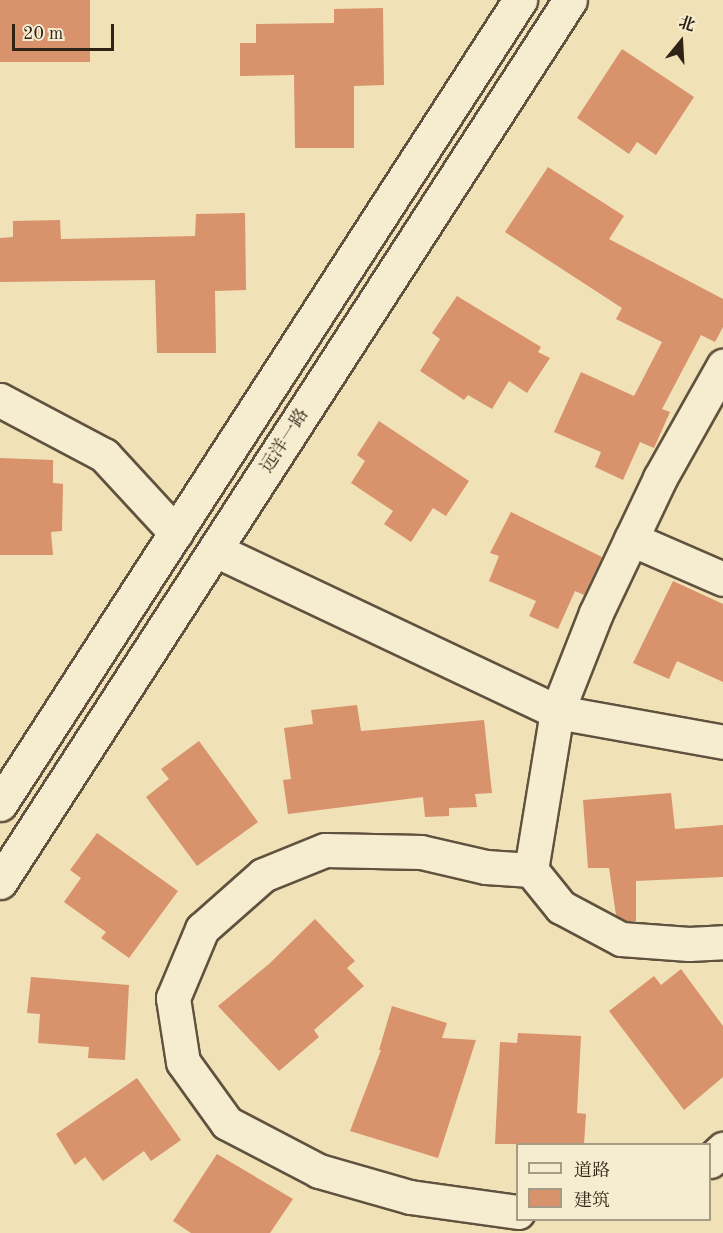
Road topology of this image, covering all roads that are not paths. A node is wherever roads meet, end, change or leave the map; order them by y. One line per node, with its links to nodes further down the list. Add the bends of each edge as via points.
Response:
1 (520, 0): 5 (street)
2 (570, 0): 7 (street, 远洋一路)
3 (723, 366): 6 (street, via 660,478)
4 (0, 400): 5 (street, via 104,455)
5 (176, 533): 11 (street)
6 (631, 540): 8 (street); 9 (street, via 596,613)
7 (215, 550): 9 (street); 13 (street, 远洋一路)
8 (723, 579)
9 (557, 712): 10 (street); 12 (street)
10 (723, 742)
11 (0, 804)
12 (531, 870): 14 (street, via 561,906 621,939); 17 (street, via 486,867 421,852 325,850 263,874 202,929 173,998 183,1062 227,1123 319,1171 410,1197)
13 (0, 882)
14 (723, 942)
15 (723, 1149): 16 (street)
16 (711, 1160)
17 (516, 1212)

